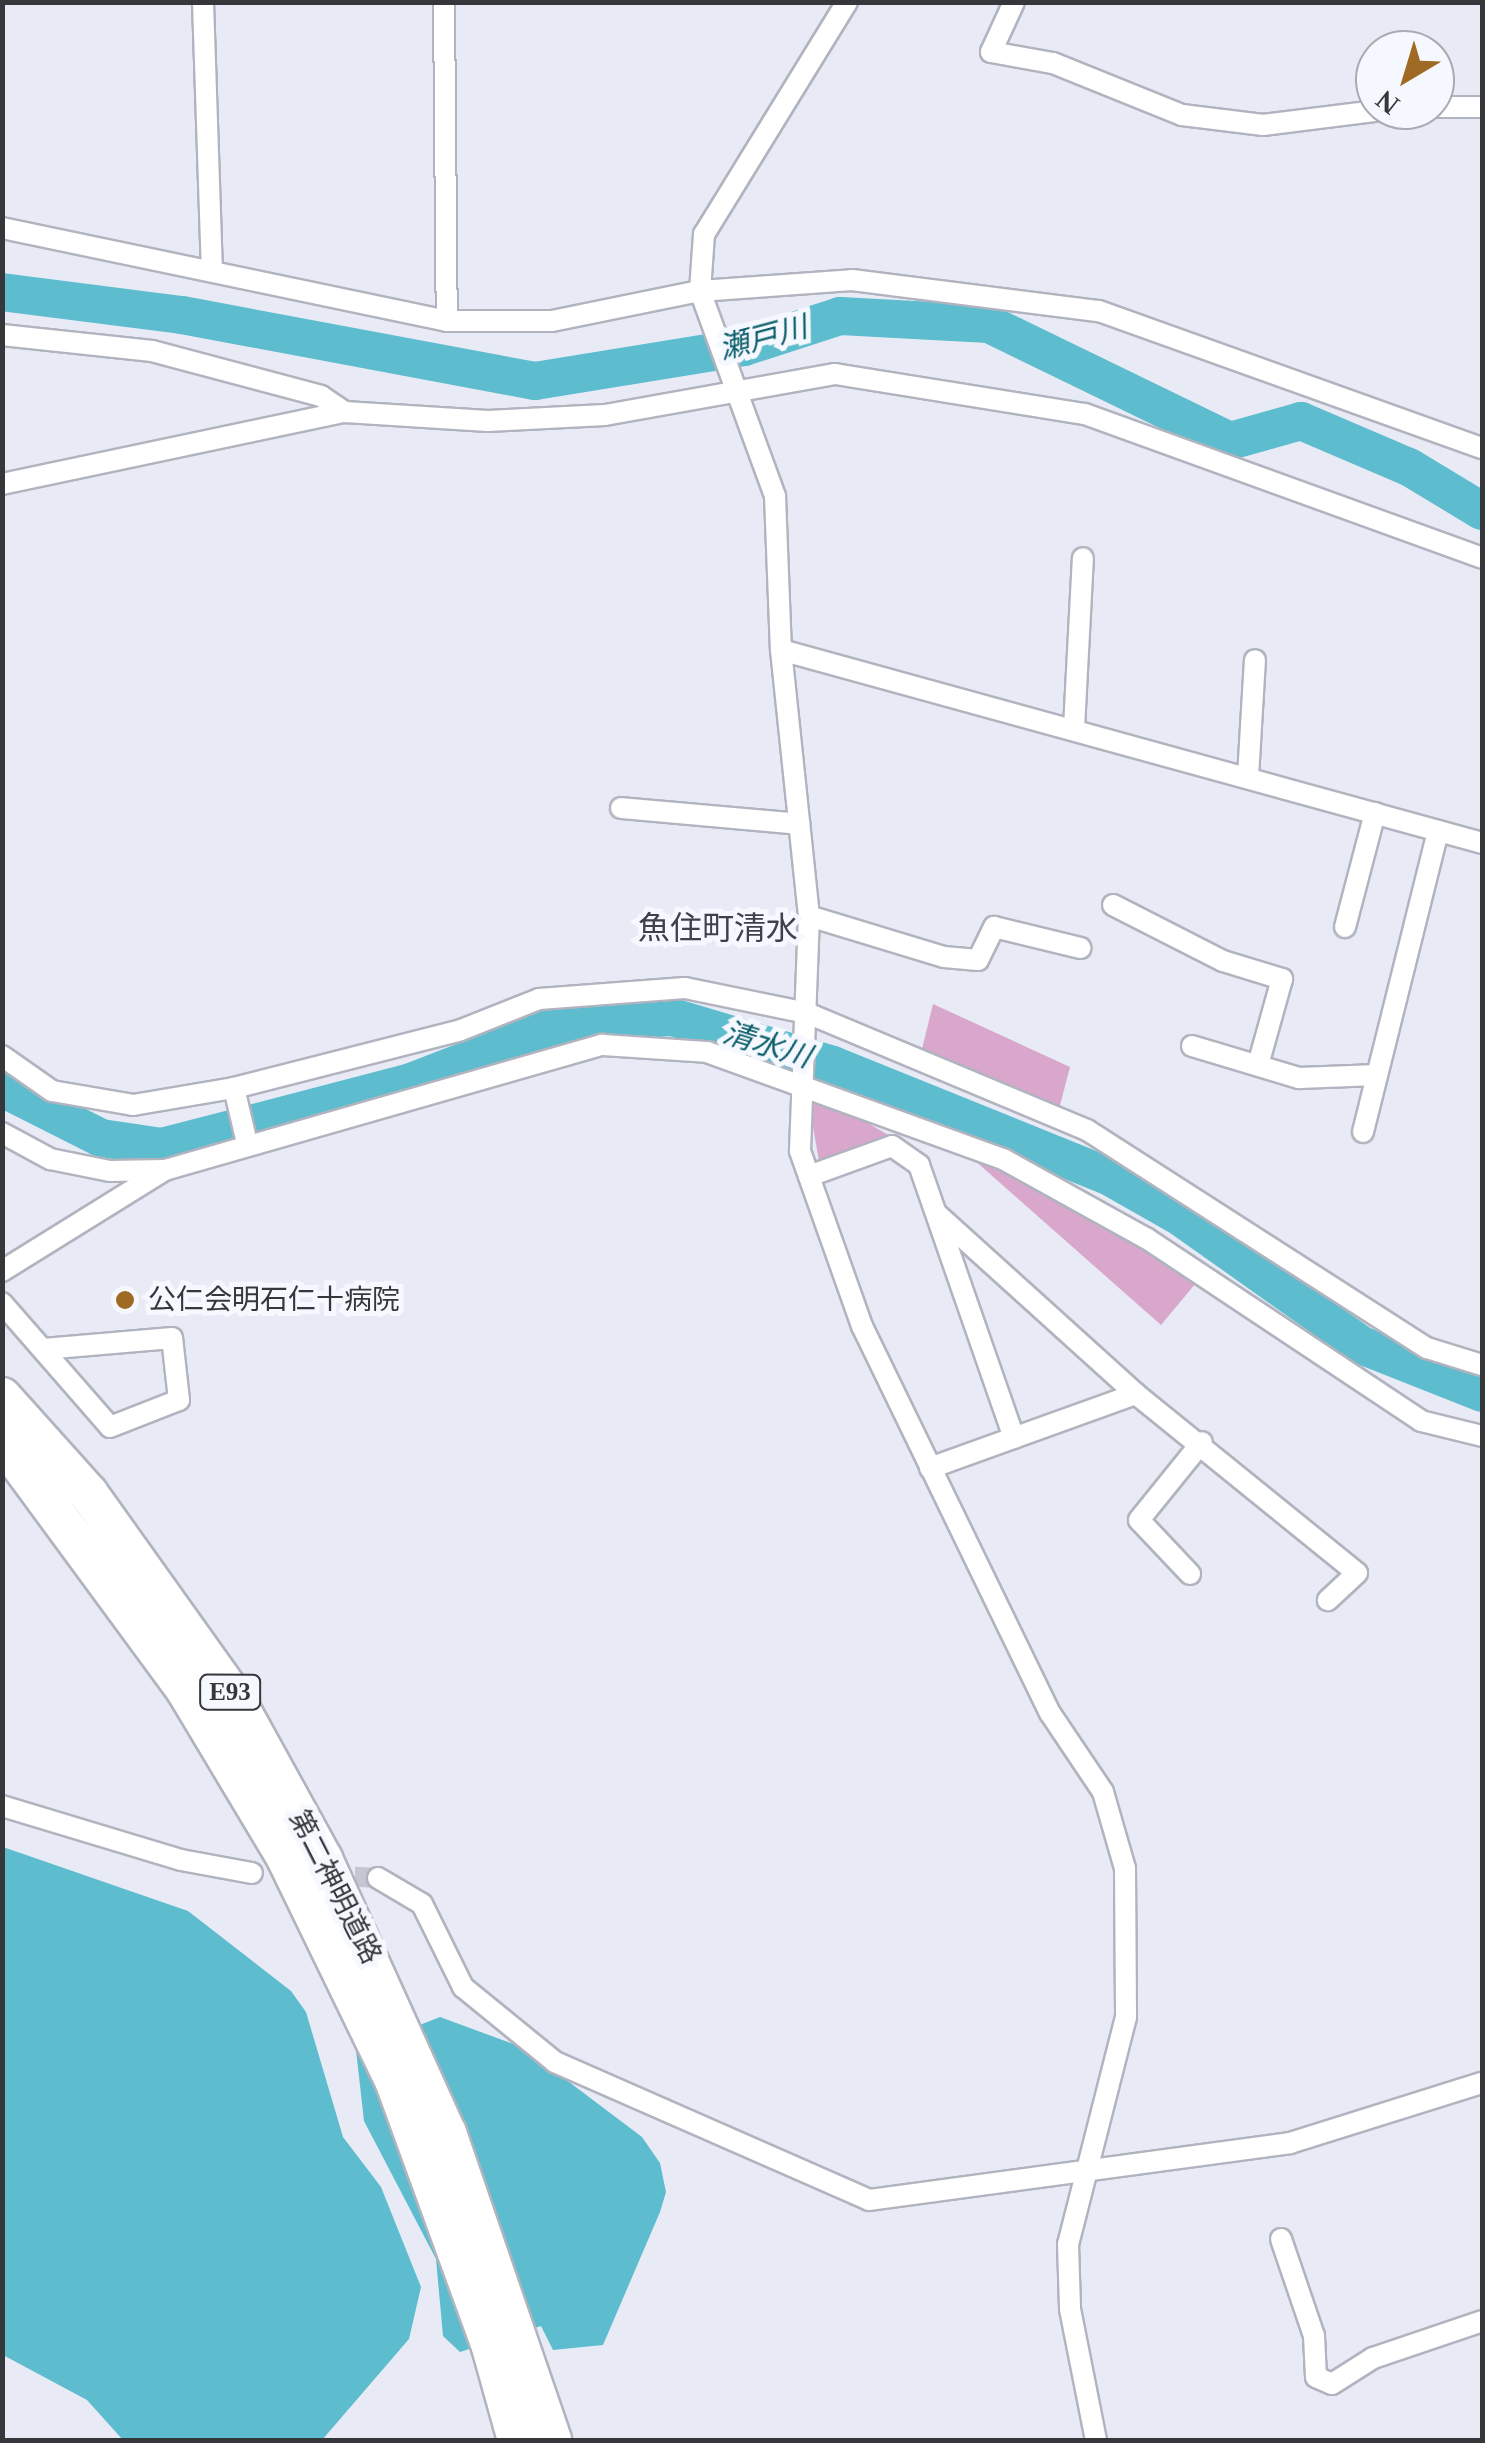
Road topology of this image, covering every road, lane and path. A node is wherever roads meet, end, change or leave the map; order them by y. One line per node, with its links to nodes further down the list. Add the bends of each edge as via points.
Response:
1 (203, 2): 9 (street)
2 (444, 2): 11 (street)
3 (847, 2): 10 (street, via 704,234)
4 (1014, 2): 7 (street, via 991,52 1053,63 1182,115 1263,125)
5 (1455, 106): 6 (street)
6 (1482, 107)
7 (1355, 114)
8 (2, 228): 9 (street)
9 (212, 270): 11 (street, via 310,298)
10 (703, 296): 11 (street, via 552,321); 13 (street); 15 (street, via 852,280 1099,311)
11 (447, 320)
12 (2, 335): 14 (street, via 152,351 320,396)
13 (729, 386): 14 (street, via 605,415 488,422); 18 (street, via 835,374 1085,414); 19 (street, via 775,496)
14 (345, 412): 16 (street)
15 (1482, 448)
16 (2, 484)
17 (1084, 558): 21 (street)
18 (1482, 558)
19 (781, 650): 21 (street); 25 (street)
20 (1255, 660): 22 (street)
21 (1074, 728): 22 (street)
22 (1248, 777): 24 (street)
23 (621, 808): 25 (street)
24 (1375, 813): 26 (street); 30 (street)
25 (799, 824): 29 (street)
26 (1438, 831): 27 (street); 36 (street)
27 (1482, 843)
28 (1113, 905): 35 (street, via 1223,961 1282,979)
29 (809, 916): 31 (street, via 944,958 978,960 994,927); 32 (street)
30 (1345, 927)
31 (1080, 948)
32 (807, 1012): 37 (street, via 685,988 539,999 461,1030); 38 (street); 48 (street, via 1087,1130 1427,1348)
33 (1192, 1046): 35 (street)
34 (2, 1056): 37 (street, via 52,1092 133,1105)
35 (1258, 1066): 36 (street, via 1299,1078)
36 (1377, 1075): 39 (street)
37 (234, 1088): 41 (street)
38 (800, 1091): 41 (street, via 707,1052 602,1045); 43 (street, via 800,1151); 51 (street, via 1005,1160 1160,1248 1421,1421)
39 (1363, 1132)
40 (2, 1133): 42 (street, via 50,1158 110,1172)
41 (247, 1143): 42 (street)
42 (165, 1170): 45 (street)
43 (809, 1176): 44 (street, via 892,1146 919,1165); 55 (street, via 862,1326)
44 (938, 1216): 49 (street); 52 (street)
45 (2, 1271)
46 (2, 1303): 47 (street)
47 (43, 1349): 47 (street, via 110,1427 179,1400 172,1338)
48 (1482, 1365)
49 (1136, 1394): 52 (street); 54 (street)
50 (2, 1397): 61 (highway, 第二神明道路 / E93, via 89,1494 234,1697)
51 (1482, 1436)
52 (1014, 1438): 55 (street)
53 (2, 1440): 61 (highway, 第二神明道路 / E93, via 185,1689)
54 (1202, 1442): 56 (street, via 1139,1520); 57 (street, via 1357,1574)
55 (930, 1468): 63 (street, via 1050,1714 1103,1792 1125,1868 1126,2017)
56 (1190, 1574)
57 (1328, 1600)
58 (2, 1806): 59 (street, via 181,1860)
59 (252, 1872)
60 (378, 1878): 63 (street, via 422,1904 462,1987 555,2062 869,2200)
61 (388, 2028): 66 (highway, 第二神明道路 / E93)
62 (1482, 2083): 63 (street, via 1290,2143)
63 (1086, 2172): 69 (street, via 1068,2244 1070,2309)
64 (1281, 2239): 65 (street, via 1314,2336 1316,2378 1332,2384 1373,2358)
65 (1482, 2322)
66 (506, 2343): 67 (highway, 第二神明道路 / E93); 68 (highway, 第二神明道路 / E93)
67 (517, 2440)
68 (552, 2440)
69 (1096, 2440)

